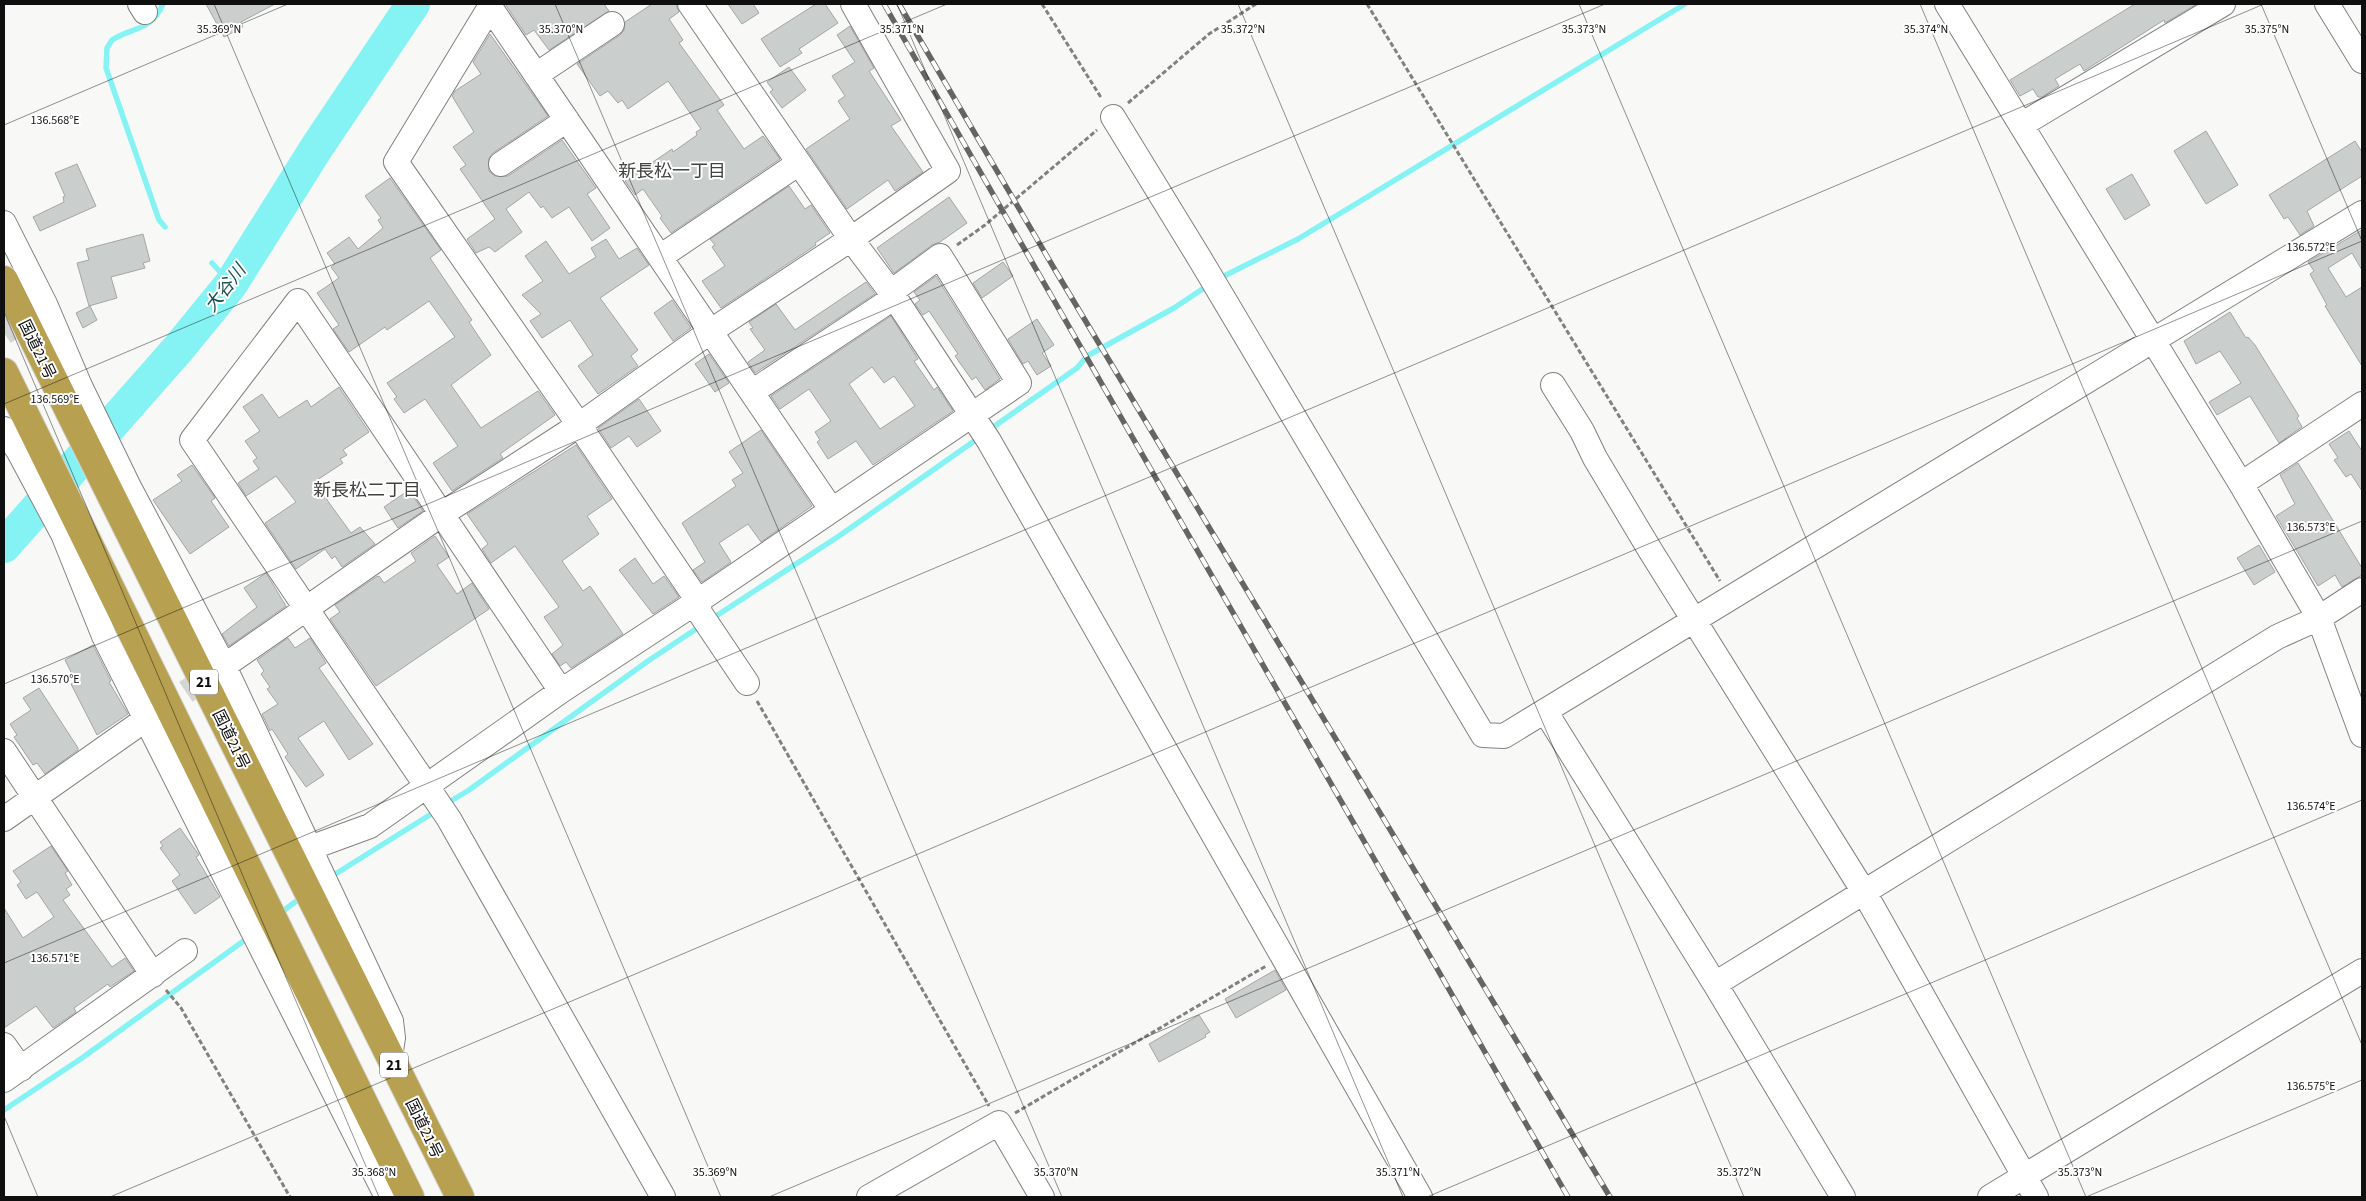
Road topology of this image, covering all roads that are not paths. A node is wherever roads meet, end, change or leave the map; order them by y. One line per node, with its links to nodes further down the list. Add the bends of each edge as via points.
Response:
1 (690, 4): 12 (street)
2 (853, 4): 16 (street, via 948,171)
3 (1947, 4): 11 (street)
4 (2223, 4): 11 (street)
5 (2327, 4): 7 (street)
6 (612, 24): 8 (street)
7 (2362, 61)
8 (536, 75): 10 (street); 26 (street, via 490,7 396,162)
9 (1113, 117): 43 (street, via 1483,735 1504,736)
10 (567, 120): 13 (street); 17 (street)
11 (2021, 125): 21 (street)
12 (799, 163): 16 (street); 17 (street)
13 (501, 164)
14 (2362, 213): 21 (street)
15 (4, 223): 31 (street, via 45,304)
16 (851, 239): 19 (street); 20 (street)
17 (660, 257): 20 (street)
18 (4, 280): 31 (highway, 国道21号 / 21, via 68,410)
19 (893, 294): 24 (street); 27 (street); 27 (street, via 940,256 1019,383)
20 (711, 331): 24 (street); 26 (street)
21 (2153, 342): 30 (street); 38 (street)
22 (4, 372): 29 (highway)
23 (1553, 385): 38 (street)
24 (752, 392): 32 (street)
25 (2362, 404): 30 (street)
26 (579, 425): 33 (street); 37 (street)
27 (978, 426): 32 (street); 67 (street)
28 (4, 429): 29 (street)
29 (26, 442): 34 (highway)
30 (2241, 484): 39 (street)
31 (117, 486): 40 (street); 58 (highway, 国道21号 / 21, via 301,878)
32 (831, 509): 37 (street)
33 (442, 514): 36 (street); 36 (street, via 298,301 192,440); 42 (street)
34 (68, 525): 44 (street, via 104,636); 52 (highway)
35 (2362, 590): 39 (street)
36 (306, 608): 40 (street); 48 (street)
37 (703, 614): 41 (street); 42 (street)
38 (1694, 618): 43 (street); 51 (street)
39 (2319, 618): 45 (street); 51 (street, via 2277,637)
40 (219, 670): 50 (street)
41 (747, 682)
42 (562, 691): 48 (street)
43 (1545, 711): 56 (street)
44 (151, 716): 47 (street); 52 (street)
45 (2362, 735)
46 (4, 751): 47 (street)
47 (34, 798): 49 (street); 55 (street)
48 (437, 801): 50 (street); 64 (street)
49 (4, 818)
50 (310, 848): 58 (street, via 391,1021)
51 (1864, 892): 56 (street); 60 (street)
52 (257, 913): 61 (street, via 259,945); 62 (highway, via 291,956)
53 (185, 951): 55 (street)
54 (2362, 971): 60 (street)
55 (152, 974): 59 (street)
56 (1716, 984): 68 (street)
57 (4, 1045): 59 (street)
58 (390, 1057): 63 (highway, 国道21号 / 21)
59 (12, 1075)
60 (2024, 1176): 69 (street); 70 (street)
61 (387, 1197)
62 (410, 1197)
63 (460, 1197)
64 (663, 1197)
65 (869, 1197): 66 (street, via 999,1123)
66 (1042, 1197)
67 (1420, 1197)
68 (1843, 1197)
69 (1990, 1197)
70 (2036, 1197)

